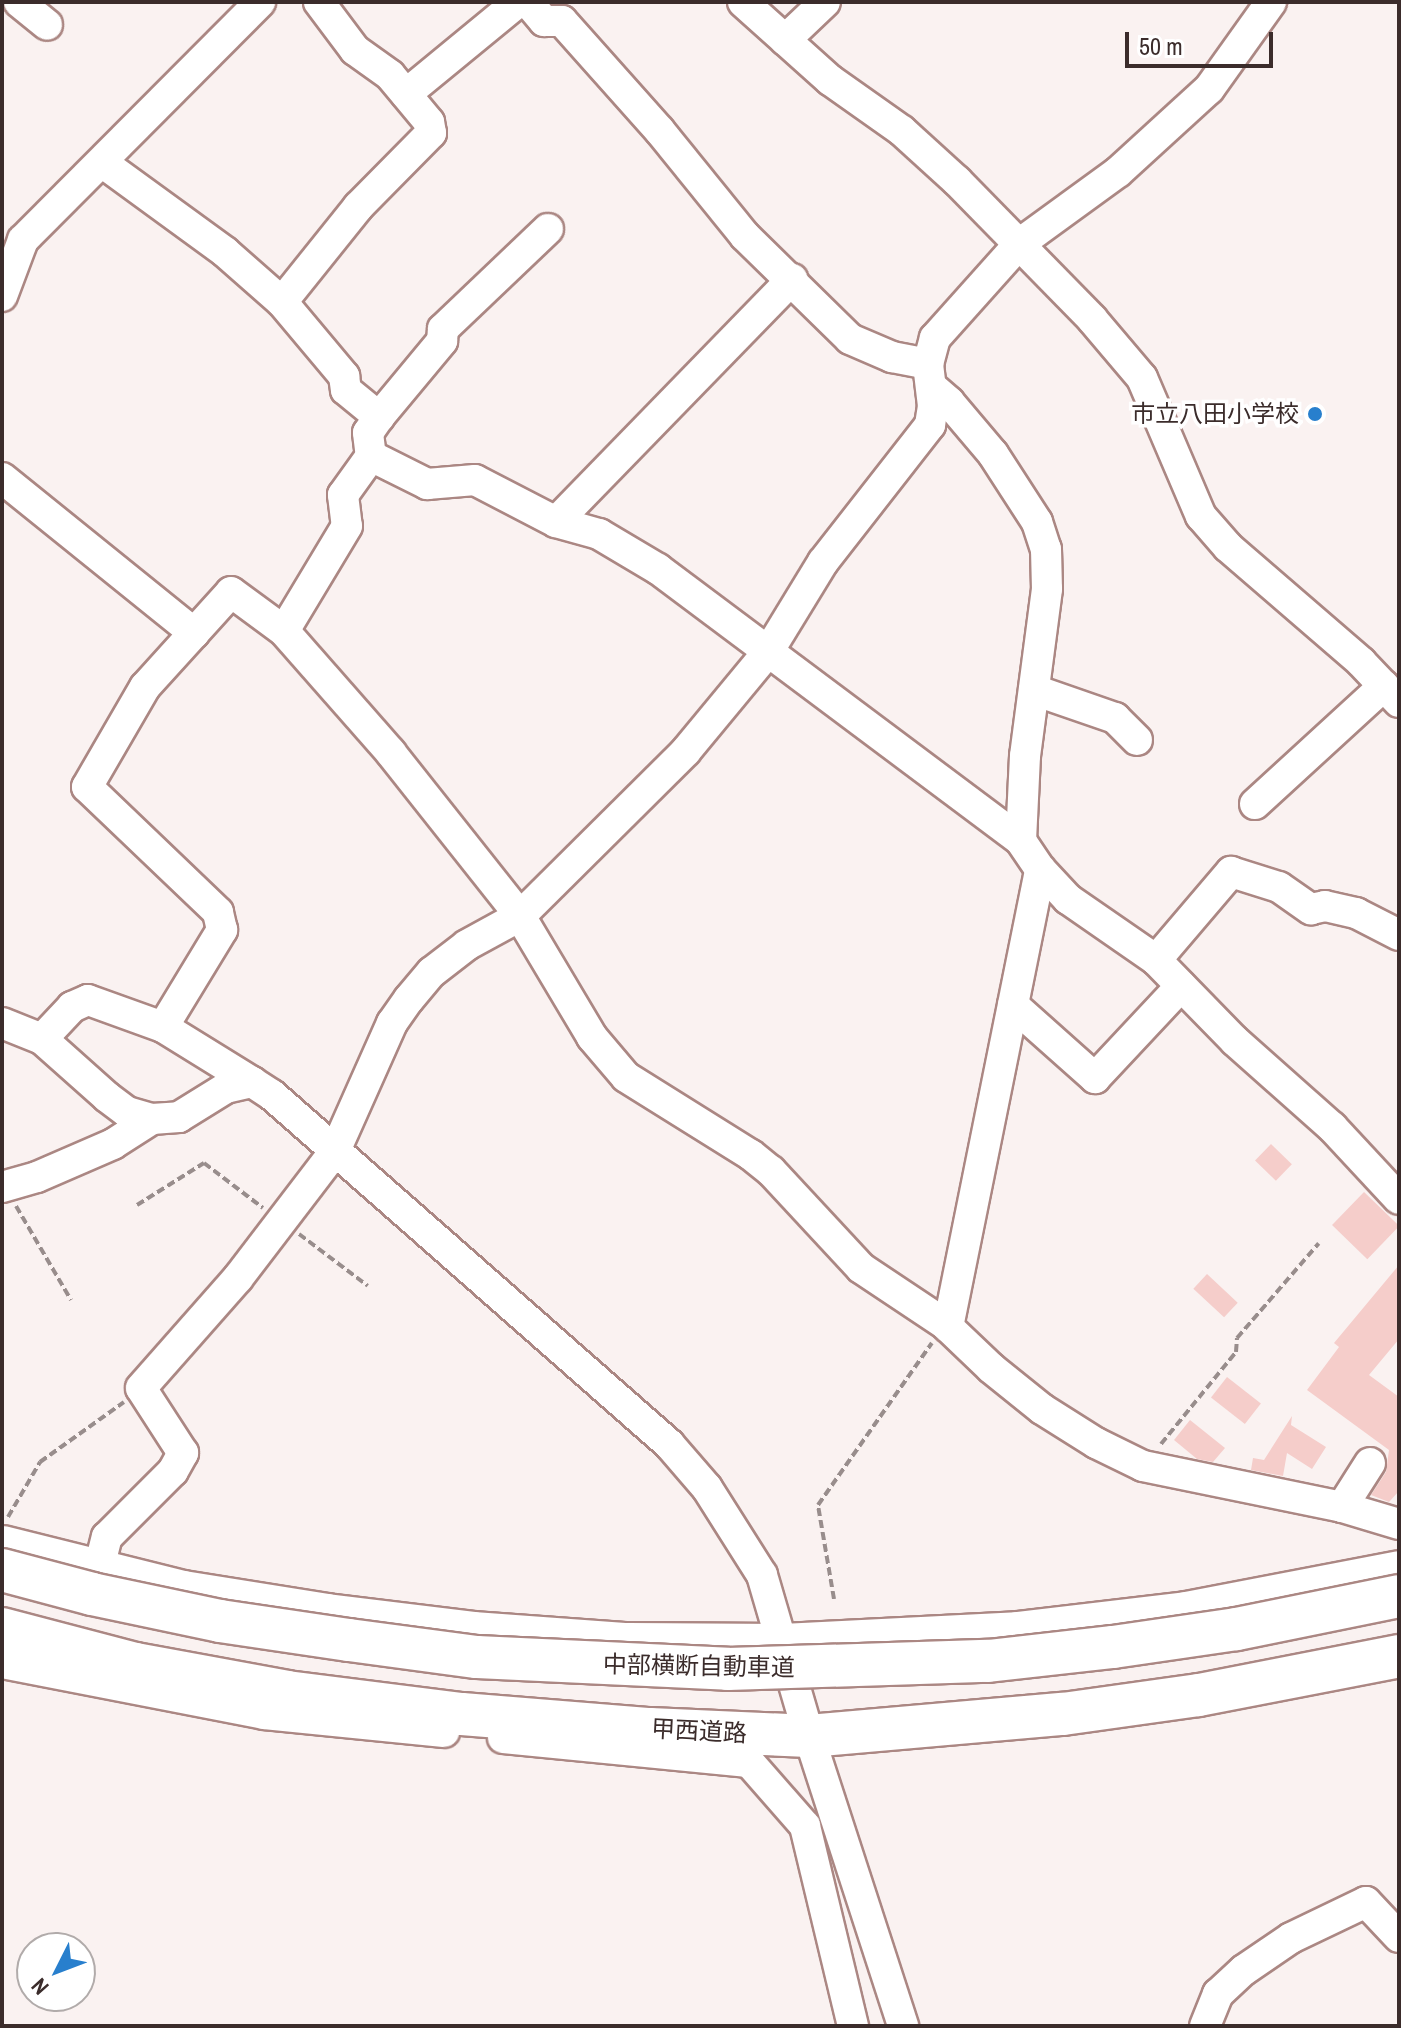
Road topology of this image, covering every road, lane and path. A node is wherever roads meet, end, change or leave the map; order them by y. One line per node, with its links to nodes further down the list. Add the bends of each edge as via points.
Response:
1 (19, 2): 10 (street)
2 (260, 2): 13 (street)
3 (319, 2): 12 (street, via 339,32)
4 (518, 2): 12 (street)
5 (528, 2): 9 (street, via 544,21)
6 (743, 2): 11 (street)
7 (825, 2): 11 (street)
8 (1271, 2): 15 (street, via 1209,89 1118,172)
9 (570, 12): 16 (street, via 745,236)
10 (47, 25)
11 (785, 40): 15 (street, via 902,131)
12 (406, 94): 18 (street, via 429,122 431,133 358,207)
13 (103, 163): 17 (street, via 67,192 23,240); 18 (street, via 225,252)
14 (548, 229): 20 (street, via 443,329 442,341)
15 (1019, 244): 19 (street, via 935,338); 28 (street, via 1142,378 1201,516 1228,547)
16 (792, 279): 19 (street, via 850,339); 23 (street)
17 (2, 296)
18 (282, 302): 20 (street, via 344,376 346,390)
19 (930, 376): 26 (street, via 930,425 823,562); 27 (street, via 993,454 1037,522 1046,549 1047,589)
20 (379, 417): 21 (street, via 368,433)
21 (371, 456): 23 (street, via 427,484 475,480); 24 (street, via 343,495 347,526)
22 (2, 478): 25 (street)
23 (556, 522): 26 (street, via 599,534 658,569)
24 (284, 631): 25 (street, via 231,592); 33 (street, via 391,753)
25 (194, 633): 39 (street, via 145,687 87,787 218,912 222,930)
26 (768, 652): 31 (street); 33 (street, via 686,751)
27 (1034, 690): 29 (street, via 1115,718); 31 (street)
28 (1391, 694): 30 (street)
29 (1137, 740)
30 (1255, 804)
31 (1021, 841): 32 (street)
32 (1040, 869): 35 (street, via 1068,899); 37 (street)
33 (520, 916): 43 (street, via 467,945 432,972 409,999 392,1023); 51 (street, via 592,1037 626,1077 751,1155 861,1268)
34 (1399, 935): 35 (street, via 1356,913 1325,906 1311,909 1279,887 1231,872)
35 (1156, 960): 36 (street)
36 (1181, 986): 37 (street, via 1095,1078); 44 (street)
37 (1013, 1005): 51 (street)
38 (2, 1023): 40 (street)
39 (163, 1027): 40 (street, via 88,1000 72,1007); 41 (street)
40 (42, 1039): 42 (street, via 127,1112)
41 (252, 1082): 42 (street, via 226,1088 179,1117); 43 (street)
42 (152, 1119): 45 (street, via 113,1144)
43 (335, 1151): 47 (street); 64 (street, via 669,1444 736,1528 762,1575)
44 (1395, 1184)
45 (3, 1187): 50 (path)
46 (137, 1205): 47 (path, via 204,1163)
47 (280, 1220): 49 (path); 52 (street, via 238,1278)
48 (1319, 1243): 54 (path, via 1237,1338 1236,1352)
49 (368, 1286)
50 (71, 1300)
51 (947, 1325): 54 (street, via 1042,1409); 62 (path, via 818,1505)
52 (141, 1388): 57 (path, via 40,1462 10,1508); 59 (street, via 183,1453 173,1471 107,1537)
53 (1370, 1463): 55 (street)
54 (1143, 1466): 55 (street)
55 (1342, 1507): 56 (street)
56 (1399, 1524)
57 (5, 1534): 59 (highway)
58 (2, 1570): 61 (highway, 中部横断自動車道, bridge, via 220,1621 349,1640 477,1657 728,1669 988,1661 1237,1629)
59 (98, 1572): 64 (highway, via 212,1597 473,1633 628,1644)
60 (1399, 1572): 64 (highway, via 1187,1613 1017,1633)
61 (1399, 1596)
62 (834, 1599)
63 (2, 1629): 67 (highway, 甲西道路, via 135,1664 287,1692 477,1715)
64 (783, 1645): 67 (street)
65 (1399, 1656): 67 (highway, 甲西道路, via 1199,1695 1063,1714)
66 (2, 1663): 69 (street, via 264,1714 749,1762 805,1826)
67 (809, 1736): 70 (street)
68 (1399, 1937): 71 (street, via 1366,1902 1291,1938 1244,1970 1218,1994)
69 (853, 2026)
70 (903, 2026)
71 (1205, 2026)

